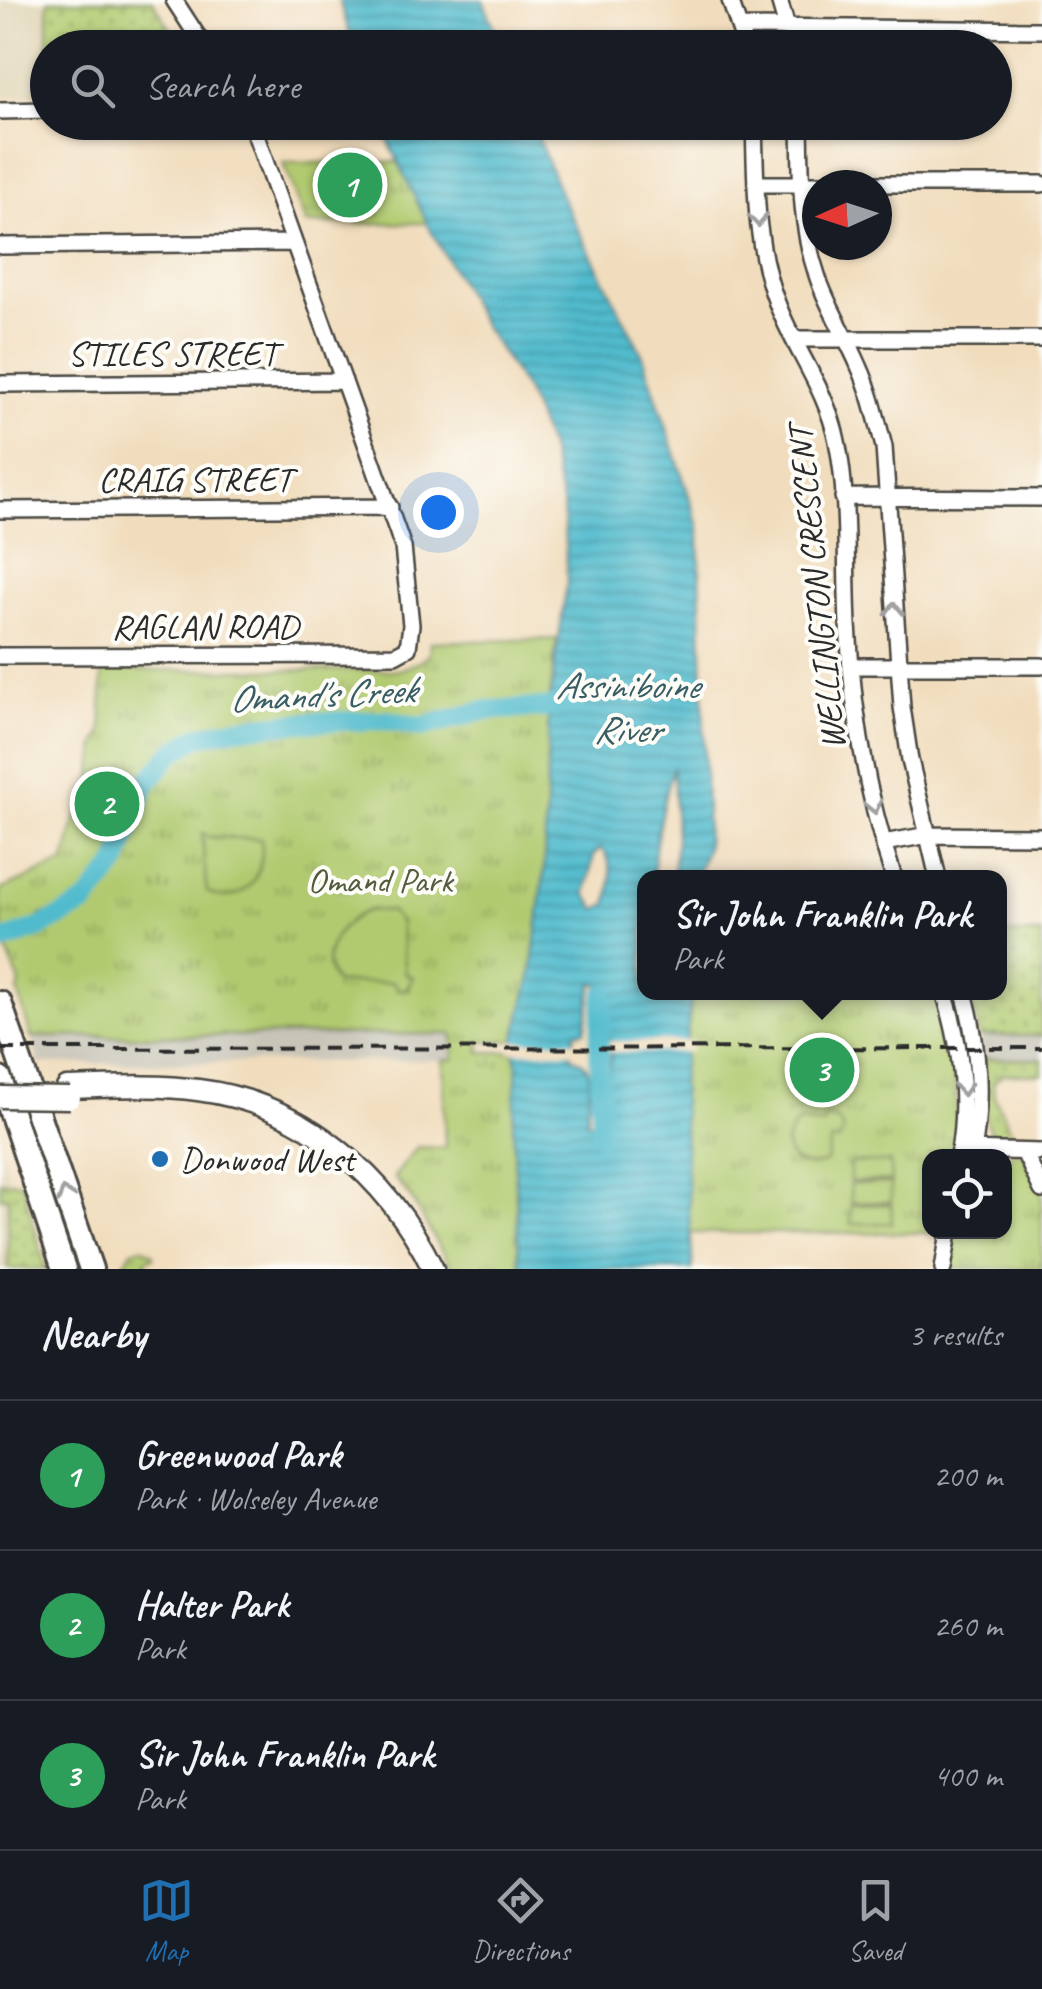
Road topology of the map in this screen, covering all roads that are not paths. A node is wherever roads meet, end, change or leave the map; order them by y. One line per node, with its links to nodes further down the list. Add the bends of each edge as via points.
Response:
1 (174, 0): 5 (street)
2 (730, 0): 4 (street)
3 (779, 0): 7 (street)
4 (740, 27): 6 (street); 7 (street)
5 (193, 30)
6 (741, 30)
7 (790, 30): 8 (street)
8 (1042, 30)
9 (0, 110): 10 (street)
10 (30, 110)
11 (257, 140): 17 (street)
12 (755, 140): 14 (street, WELLINGTON CRESCENT)
13 (800, 140): 15 (street, WELLINGTON CRESCENT)
14 (756, 184): 15 (street); 19 (street, WELLINGTON CRESCENT, one-way to 19, via 762,256)
15 (801, 184): 16 (street); 20 (street, WELLINGTON CRESCENT, via 816,274)
16 (1042, 184)
17 (294, 242): 18 (street); 22 (street)
18 (0, 246)
19 (794, 338): 20 (street); 24 (street, WELLINGTON CRESCENT, via 829,411)
20 (846, 339): 21 (street); 26 (street, WELLINGTON CRESCENT, via 874,406)
21 (1042, 339)
22 (344, 381): 23 (street, STILES STREET); 27 (street)
23 (0, 384)
24 (843, 497): 26 (street); 31 (street, WELLINGTON CRESCENT)
25 (1042, 498): 26 (street)
26 (889, 499): 30 (street, WELLINGTON CRESCENT, one-way to 26)
27 (390, 507): 28 (street, CRAIG STREET); 29 (street, RAGLAN ROAD, via 408,573 412,631 408,648 395,655)
28 (0, 510)
29 (0, 656)
30 (898, 665): 31 (street); 32 (street); 33 (street, WELLINGTON CRESCENT, via 905,733)
31 (851, 666): 35 (street, WELLINGTON CRESCENT, one-way to 35)
32 (1042, 666)
33 (929, 835): 34 (street); 35 (street); 37 (street, WELLINGTON CRESCENT)
34 (1042, 836)
35 (883, 843): 36 (street, WELLINGTON CRESCENT)
36 (891, 870)
37 (936, 870)
38 (946, 1000): 46 (street, one-way to 46, via 962,1078)
39 (966, 1000): 45 (street, via 977,1055)
40 (0, 1003): 55 (highway, one-way to 40)
41 (0, 1079): 54 (highway)
42 (0, 1088): 43 (main road)
43 (68, 1093): 44 (main road, bridge); 56 (main road, via 178,1097 263,1115 352,1172 389,1213); 57 (main road, via 196,1090 276,1111 378,1185)
44 (0, 1098)
45 (978, 1122): 47 (street); 48 (street)
46 (965, 1149)
47 (967, 1149)
48 (998, 1149)
49 (1012, 1152): 50 (street)
50 (1024, 1152): 51 (street); 52 (street)
51 (1042, 1152)
52 (1042, 1190)
53 (947, 1239): 58 (street)
54 (62, 1268)
55 (90, 1269)
56 (421, 1269)
57 (433, 1269)
58 (943, 1269)

